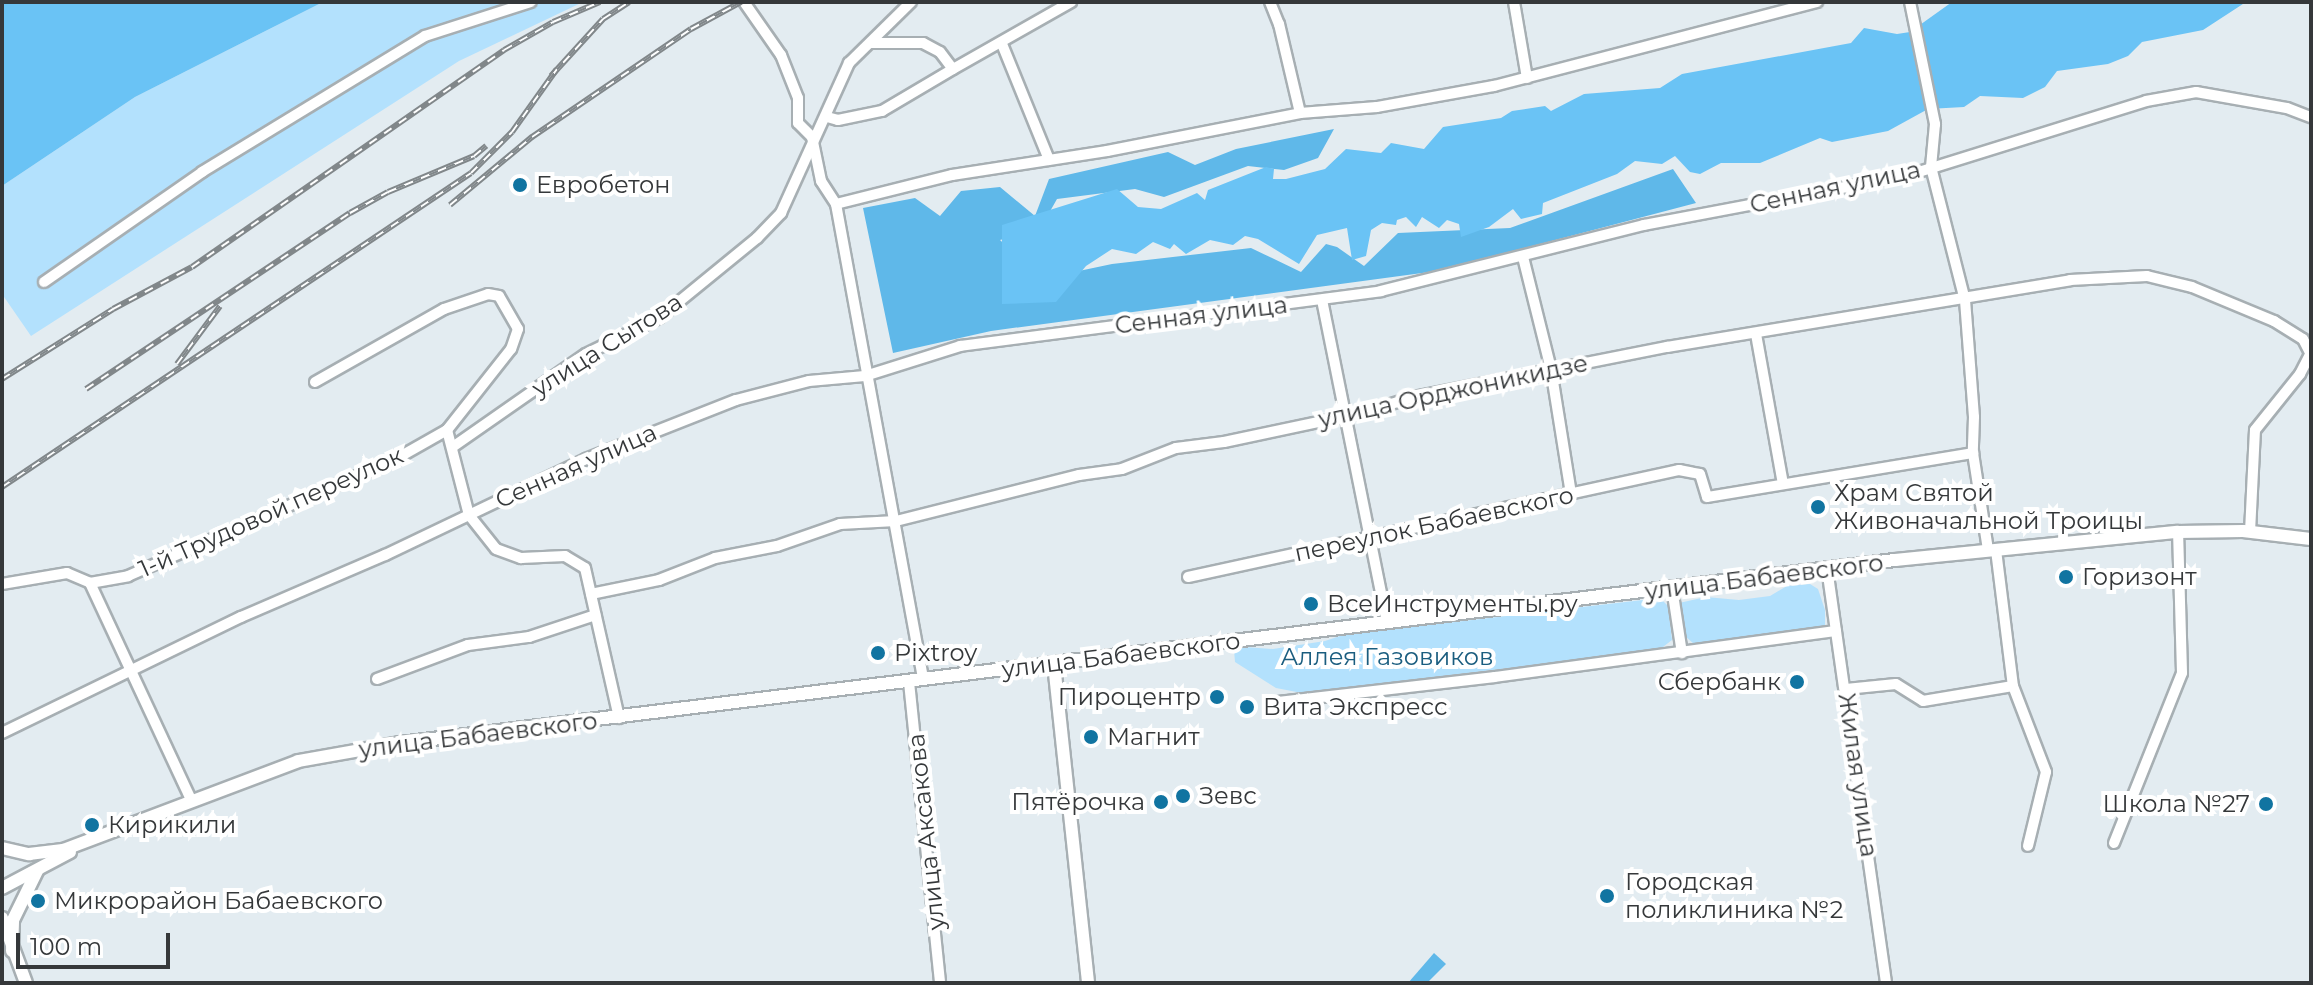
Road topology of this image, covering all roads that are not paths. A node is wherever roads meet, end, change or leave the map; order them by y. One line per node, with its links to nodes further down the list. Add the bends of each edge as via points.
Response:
1 (531, 2): 21 (street, via 425,36 202,172)
2 (744, 2): 16 (street, via 781,55 798,98 798,123)
3 (911, 2): 9 (street, улица Сытова)
4 (1071, 2): 10 (street)
5 (1270, 2): 13 (street)
6 (1514, 2): 12 (street)
7 (1817, 2): 12 (street)
8 (1910, 2): 18 (street, via 1935,124)
9 (871, 43): 11 (street, via 923,43 940,52); 14 (street, улица Сытова, via 849,63)
10 (1002, 44): 11 (street); 17 (street)
11 (953, 69): 14 (street, via 882,111 838,120)
12 (1527, 78): 13 (street, via 1377,107)
13 (1300, 113): 17 (street)
14 (827, 117): 16 (street, улица Сытова)
15 (2311, 117): 18 (street, Сенная улица, via 2196,92 2146,101)
16 (814, 143): 19 (street, via 821,181); 32 (street, улица Сытова, via 781,213 757,238 659,318 586,354)
17 (1049, 160): 19 (street, via 952,175)
18 (1931, 167): 20 (street, Сенная улица, via 1644,225); 23 (street)
19 (836, 204): 28 (street)
20 (1523, 257): 22 (street, Сенная улица); 26 (street)
21 (44, 282)
22 (1322, 300): 28 (street, Сенная улица, via 960,346); 30 (street)
23 (1965, 300): 24 (street, улица Орджоникидзе); 25 (street, улица Орджоникидзе, via 2070,280 2147,276 2236,303 2303,339); 33 (street)
24 (1756, 334): 26 (street, улица Орджоникидзе); 34 (street)
25 (2311, 353): 27 (street)
26 (1551, 369): 30 (street, улица Орджоникидзе); 35 (street)
27 (2305, 374): 39 (street, via 2255,430)
28 (865, 376): 36 (street, Сенная улица, via 809,381 736,400 586,459); 37 (street)
29 (315, 382): 31 (street, via 444,309 488,294 499,296 518,329 511,349)
30 (1344, 416): 37 (street, улица Орджоникидзе, via 1176,448 1122,469); 40 (street)
31 (447, 430): 32 (street); 45 (street, 1-й Трудовой переулок, via 396,459 142,570)
32 (454, 446): 36 (street)
33 (1973, 453): 34 (street); 42 (street)
34 (1783, 484): 35 (street, переулок Бабаевского, via 1707,497 1700,474 1679,470)
35 (1571, 494): 40 (street, переулок Бабаевского)
36 (469, 515): 48 (street, via 496,549 521,558 565,556 585,568); 54 (street, Сенная улица, via 241,617)
37 (896, 521): 48 (street, улица Орджоникидзе, via 840,524 777,546 715,558 659,580); 56 (street)
38 (2178, 532): 39 (main road, улица Бабаевского); 42 (main road, улица Бабаевского); 65 (street, via 2182,673)
39 (2250, 532): 41 (main road, улица Бабаевского)
40 (1371, 535): 44 (street, переулок Бабаевского); 50 (street)
41 (2311, 539)
42 (1992, 550): 43 (main road, улица Бабаевского); 58 (street)
43 (1827, 568): 47 (main road, улица Бабаевского); 51 (street, Жилая улица)
44 (1188, 577)
45 (90, 583): 46 (street, via 67,573); 54 (street)
46 (2, 584)
47 (1672, 588): 50 (main road, улица Бабаевского); 52 (street)
48 (591, 594): 49 (street)
49 (595, 615): 55 (street, via 529,637 468,645); 61 (street)
50 (1387, 623): 53 (main road, улица Бабаевского)
51 (1836, 631): 52 (street); 59 (street, Жилая улица)
52 (1682, 653): 60 (street)
53 (1054, 664): 56 (main road, улица Бабаевского); 74 (main road)
54 (130, 674): 62 (street, Сенная улица); 63 (street)
55 (377, 679)
56 (923, 680): 57 (main road, улица Бабаевского)
57 (909, 682): 61 (main road, улица Бабаевского); 73 (street, улица Аксакова)
58 (2013, 686): 59 (street, via 1923,701 1896,684); 66 (street, via 2046,772)
59 (1846, 689): 75 (street, Жилая улица)
60 (1270, 703)
61 (619, 718): 63 (main road, улица Бабаевского, via 351,750 298,761)
62 (2, 733)
63 (191, 800): 64 (main road, улица Бабаевского)
64 (89, 841): 67 (main road, via 45,853); 68 (main road)
65 (2114, 843)
66 (2028, 846)
67 (2, 848)
68 (37, 871): 69 (main road); 71 (main road)
69 (2, 888)
70 (2, 918): 71 (main road)
71 (5, 949): 72 (main road)
72 (26, 983)
73 (940, 983)
74 (1088, 983)
75 (1886, 983)

